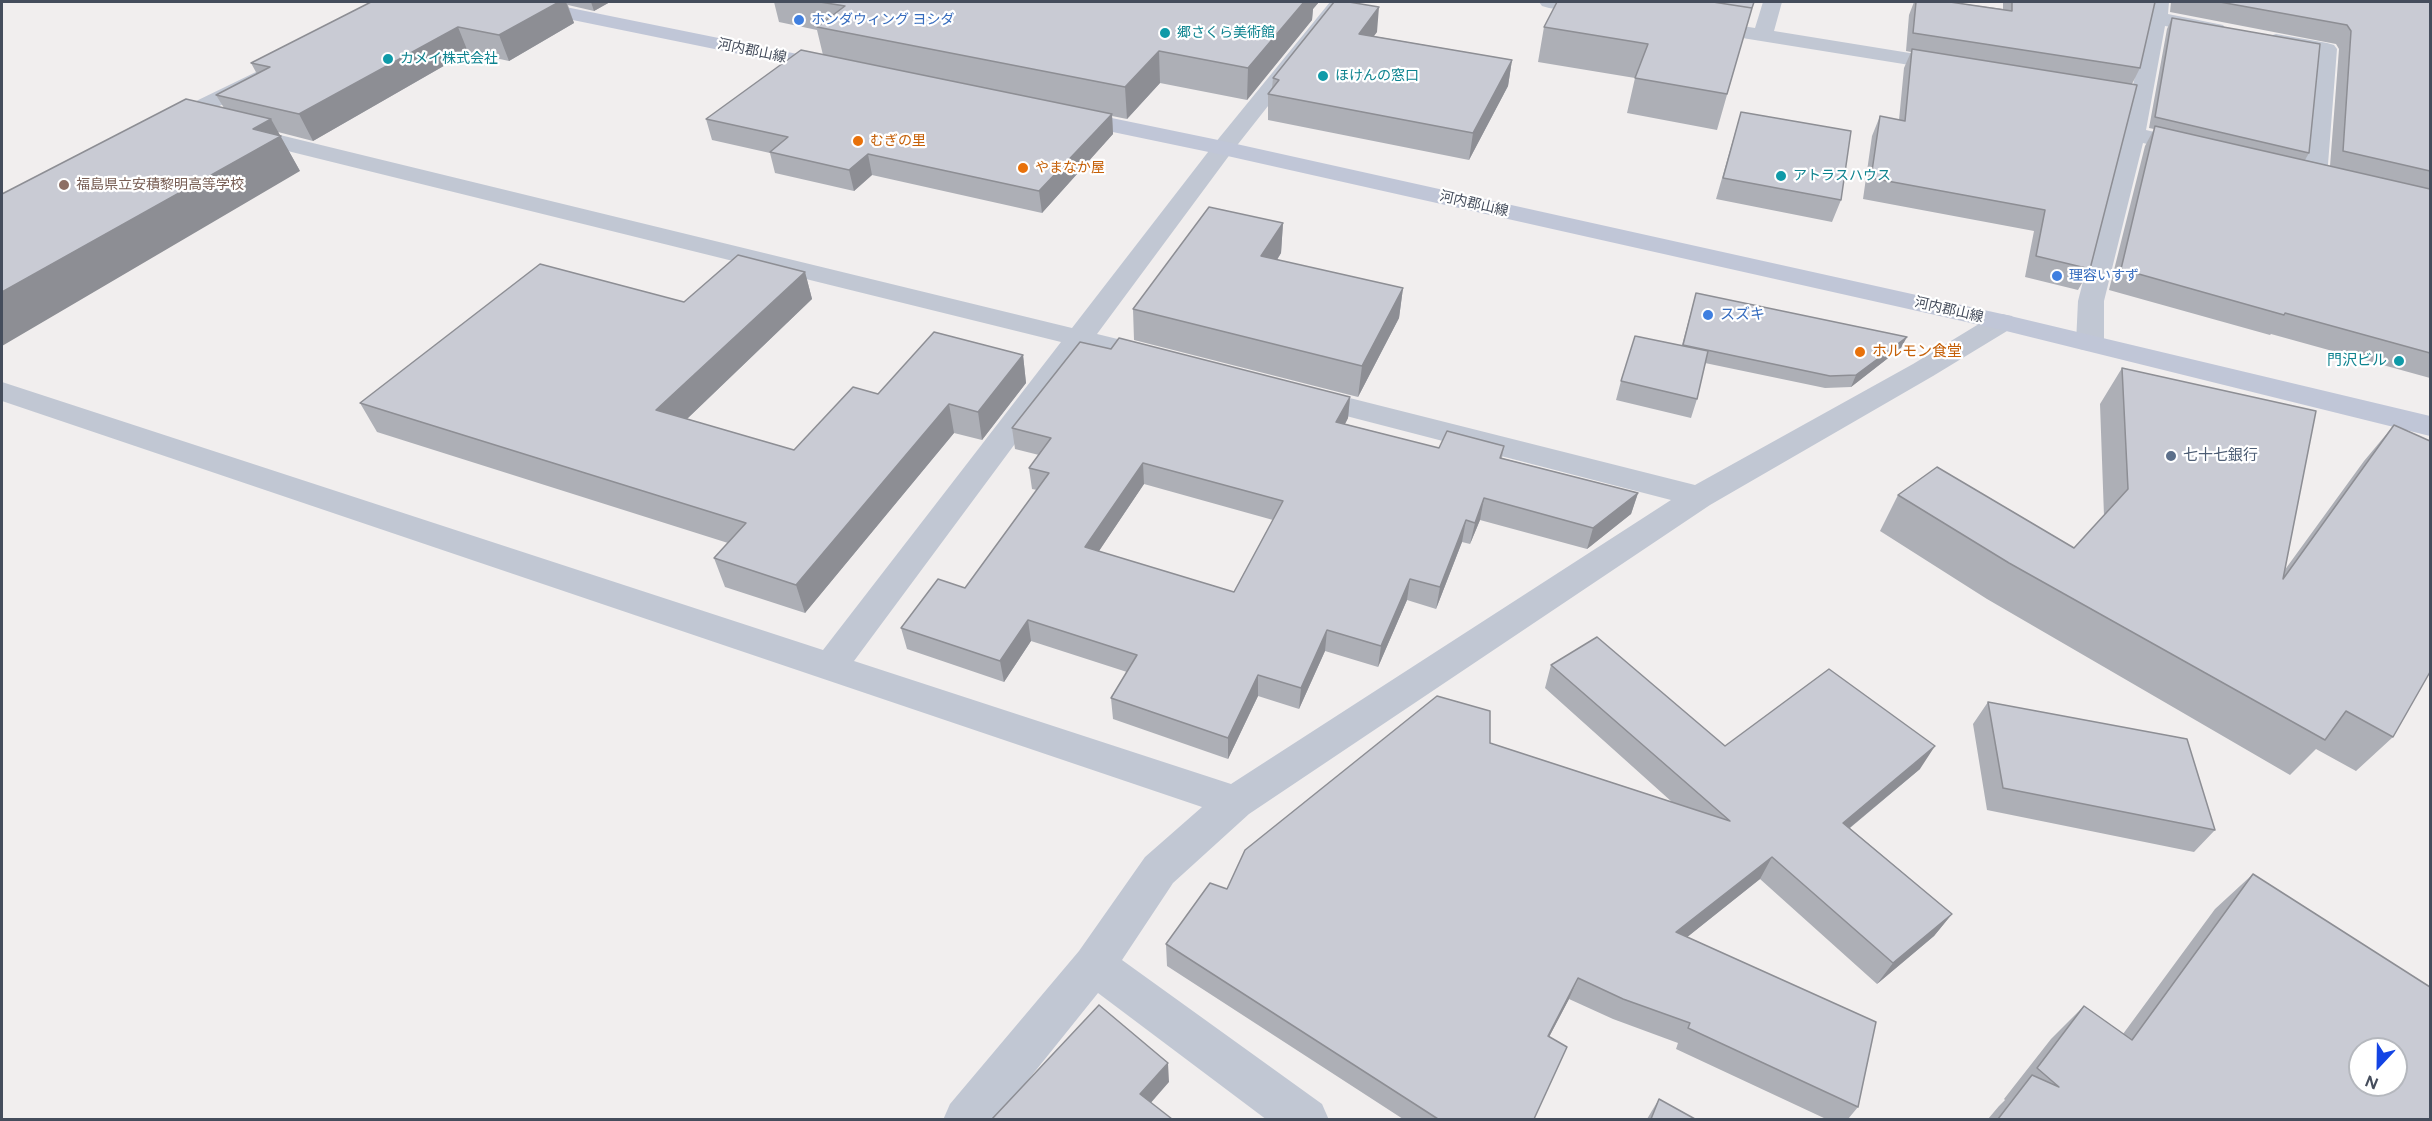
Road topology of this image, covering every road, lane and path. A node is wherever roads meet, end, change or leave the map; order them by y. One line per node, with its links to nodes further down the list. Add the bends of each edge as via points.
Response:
1 (514, 2): 13 (main road, 河内郡山線)
2 (1340, 2): 20 (street)
3 (1549, 2): 6 (street)
4 (1772, 2): 9 (street)
5 (2158, 10): 8 (street); 15 (street)
6 (1617, 12)
7 (1673, 21): 9 (street)
8 (2236, 32)
9 (1763, 35): 12 (street)
10 (2259, 37): 23 (street, via 2327,49)
11 (272, 70): 17 (street)
12 (1976, 70)
13 (851, 71)
14 (2070, 86): 15 (street)
15 (2141, 98): 19 (street)
16 (1049, 112): 20 (main road, 河内郡山線)
17 (180, 118): 18 (street); 26 (street)
18 (148, 134)
19 (2134, 134): 21 (street); 27 (street, via 2091,301)
20 (1223, 148): 25 (main road, 河内郡山線); 26 (street)
21 (2213, 153)
22 (2292, 171): 23 (street)
23 (2315, 177): 24 (street)
24 (2338, 182)
25 (2002, 322): 27 (main road, 河内郡山線); 32 (street)
26 (1078, 337): 28 (street); 33 (street)
27 (2090, 343): 31 (main road, 河内郡山線)
28 (1182, 364)
29 (1285, 390): 32 (street)
30 (2, 391): 33 (street)
31 (2430, 426)
32 (1699, 497): 34 (street)
33 (829, 668): 34 (street)
34 (1235, 802): 35 (street, via 1159,870)
35 (1094, 965): 36 (street); 37 (street)
36 (966, 1119)
37 (1306, 1119)

